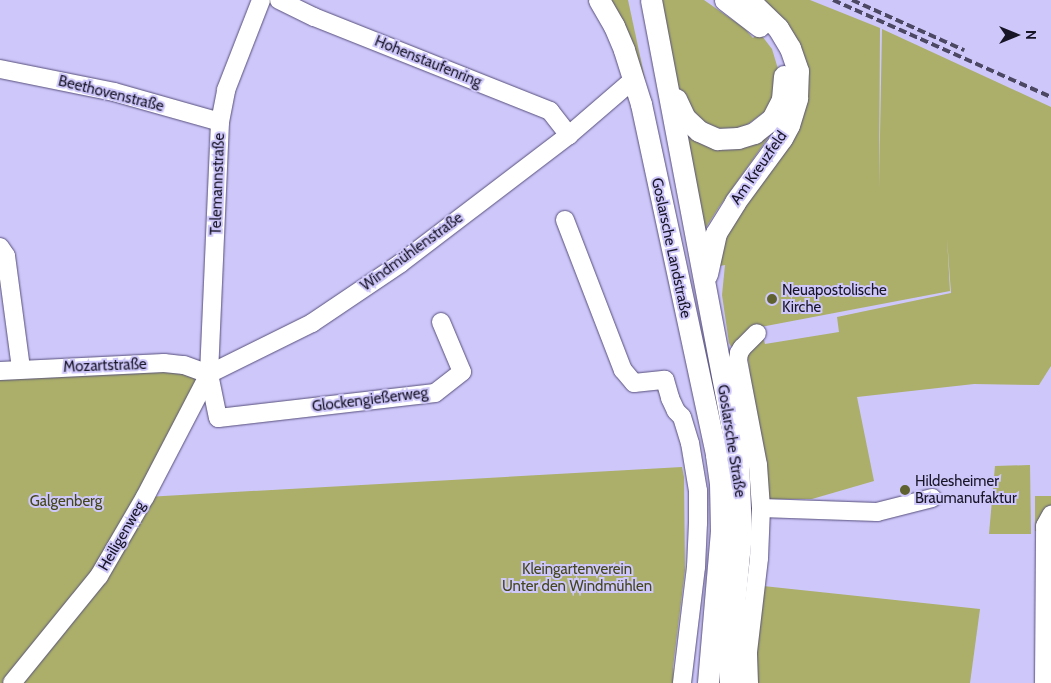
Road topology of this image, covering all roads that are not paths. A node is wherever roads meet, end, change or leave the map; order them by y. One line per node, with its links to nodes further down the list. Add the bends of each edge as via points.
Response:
1 (261, 0): 11 (street, Telemannstraße, via 226,90)
2 (279, 0): 12 (street, Hohenstaufenring, via 550,112)
3 (599, 0): 10 (main road, via 614,26)
4 (638, 0): 18 (main road, via 684,232 694,323)
5 (651, 0): 8 (main road)
6 (724, 0): 8 (main road, via 760,27 781,62 785,84 782,99 777,112 766,125 738,138 717,139 690,126 679,109)
7 (749, 0): 15 (main road, Am Kreuzfeld, via 778,28 790,48 798,71 797,98 782,138 716,233)
8 (661, 56): 15 (main road, Goslarsche Straße)
9 (0, 69): 11 (street, Beethovenstraße, via 114,92)
10 (634, 79): 12 (street, Windmühlenstraße); 18 (main road, Goslarsche Landstraße)
11 (220, 122): 21 (street, Telemannstraße)
12 (569, 135): 21 (street, Windmühlenstraße, via 401,263 312,323)
13 (565, 220): 22 (street, via 623,370 634,383 665,380 676,411)
14 (0, 247): 19 (street, via 6,256)
15 (705, 289): 30 (main road, Goslarsche Straße, via 738,459 741,494 741,533 729,656)
16 (441, 322): 21 (street, Glockengießerweg, via 462,372 435,393 218,418)
17 (757, 333): 25 (street, via 742,348 738,360 756,449)
18 (692, 341): 23 (main road, Goslarsche Landstraße)
19 (21, 369): 20 (street, Mozartstraße); 21 (street, Mozartstraße, via 164,363 184,365)
20 (0, 371)
21 (210, 374): 27 (street, Heiligenweg, via 100,576)
22 (682, 416): 23 (street); 28 (street, via 698,491 696,567)
23 (709, 417): 29 (main road, Goslarsche Landstraße, via 719,474 721,514)
24 (932, 498): 25 (street, via 877,512)
25 (761, 508): 31 (street, via 759,558 748,652)
26 (1048, 523): 32 (street)
27 (12, 683)
28 (682, 683)
29 (708, 683)
30 (730, 683)
31 (749, 683)
32 (1044, 683)

